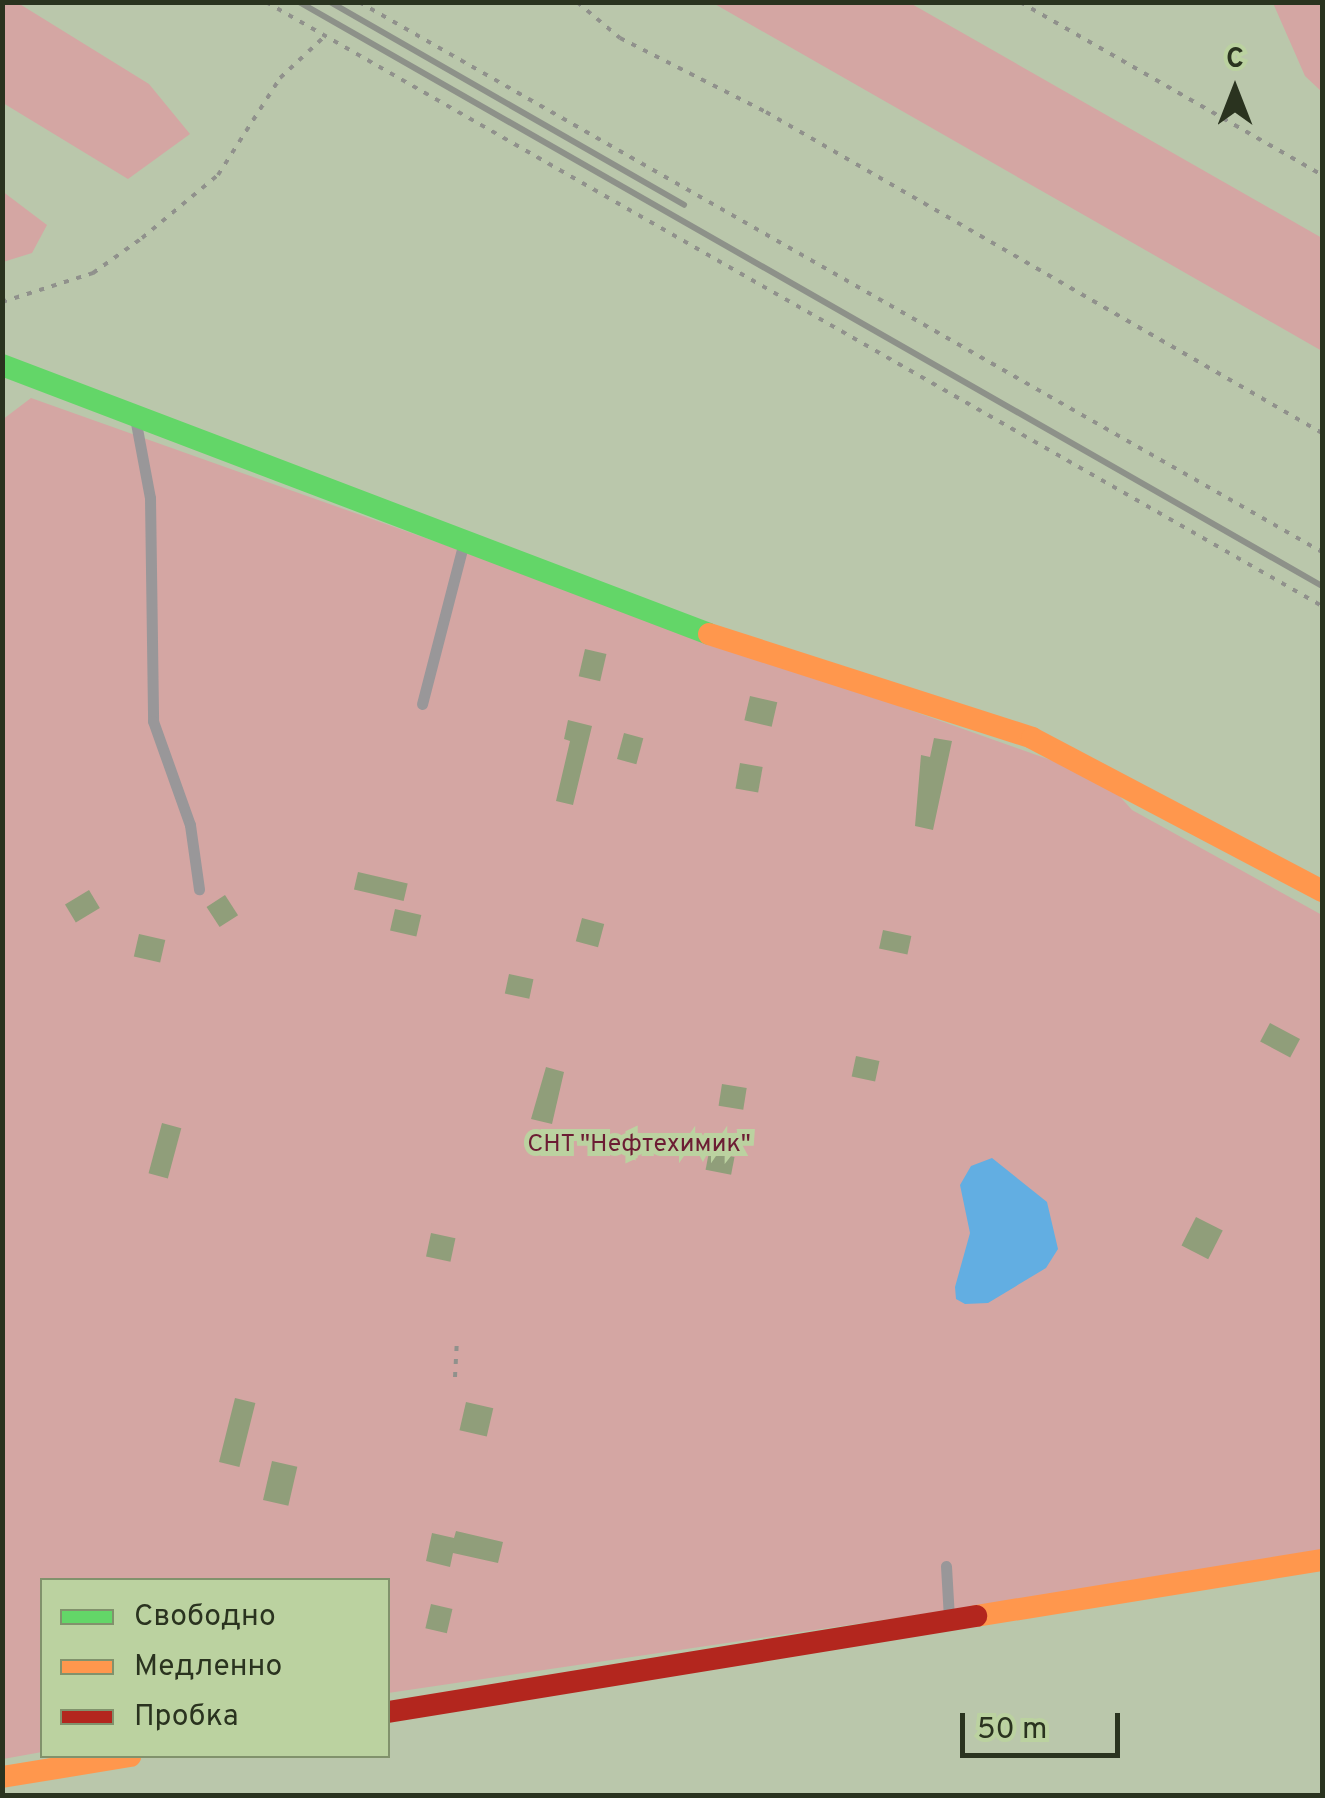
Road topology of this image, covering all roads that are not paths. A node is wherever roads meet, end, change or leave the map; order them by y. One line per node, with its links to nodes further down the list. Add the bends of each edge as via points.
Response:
1 (2, 366): 2 (street)
2 (134, 414): 3 (street); 5 (lane, via 150,498 153,721 190,825)
3 (464, 543): 4 (lane); 6 (street, via 632,609 1017,732)
4 (422, 704)
5 (198, 889)
6 (1322, 892)
7 (1322, 1560): 9 (street)
8 (946, 1566): 9 (lane)
9 (950, 1623): 10 (street)
10 (390, 1712)
11 (118, 1758): 12 (street)
12 (2, 1778)

